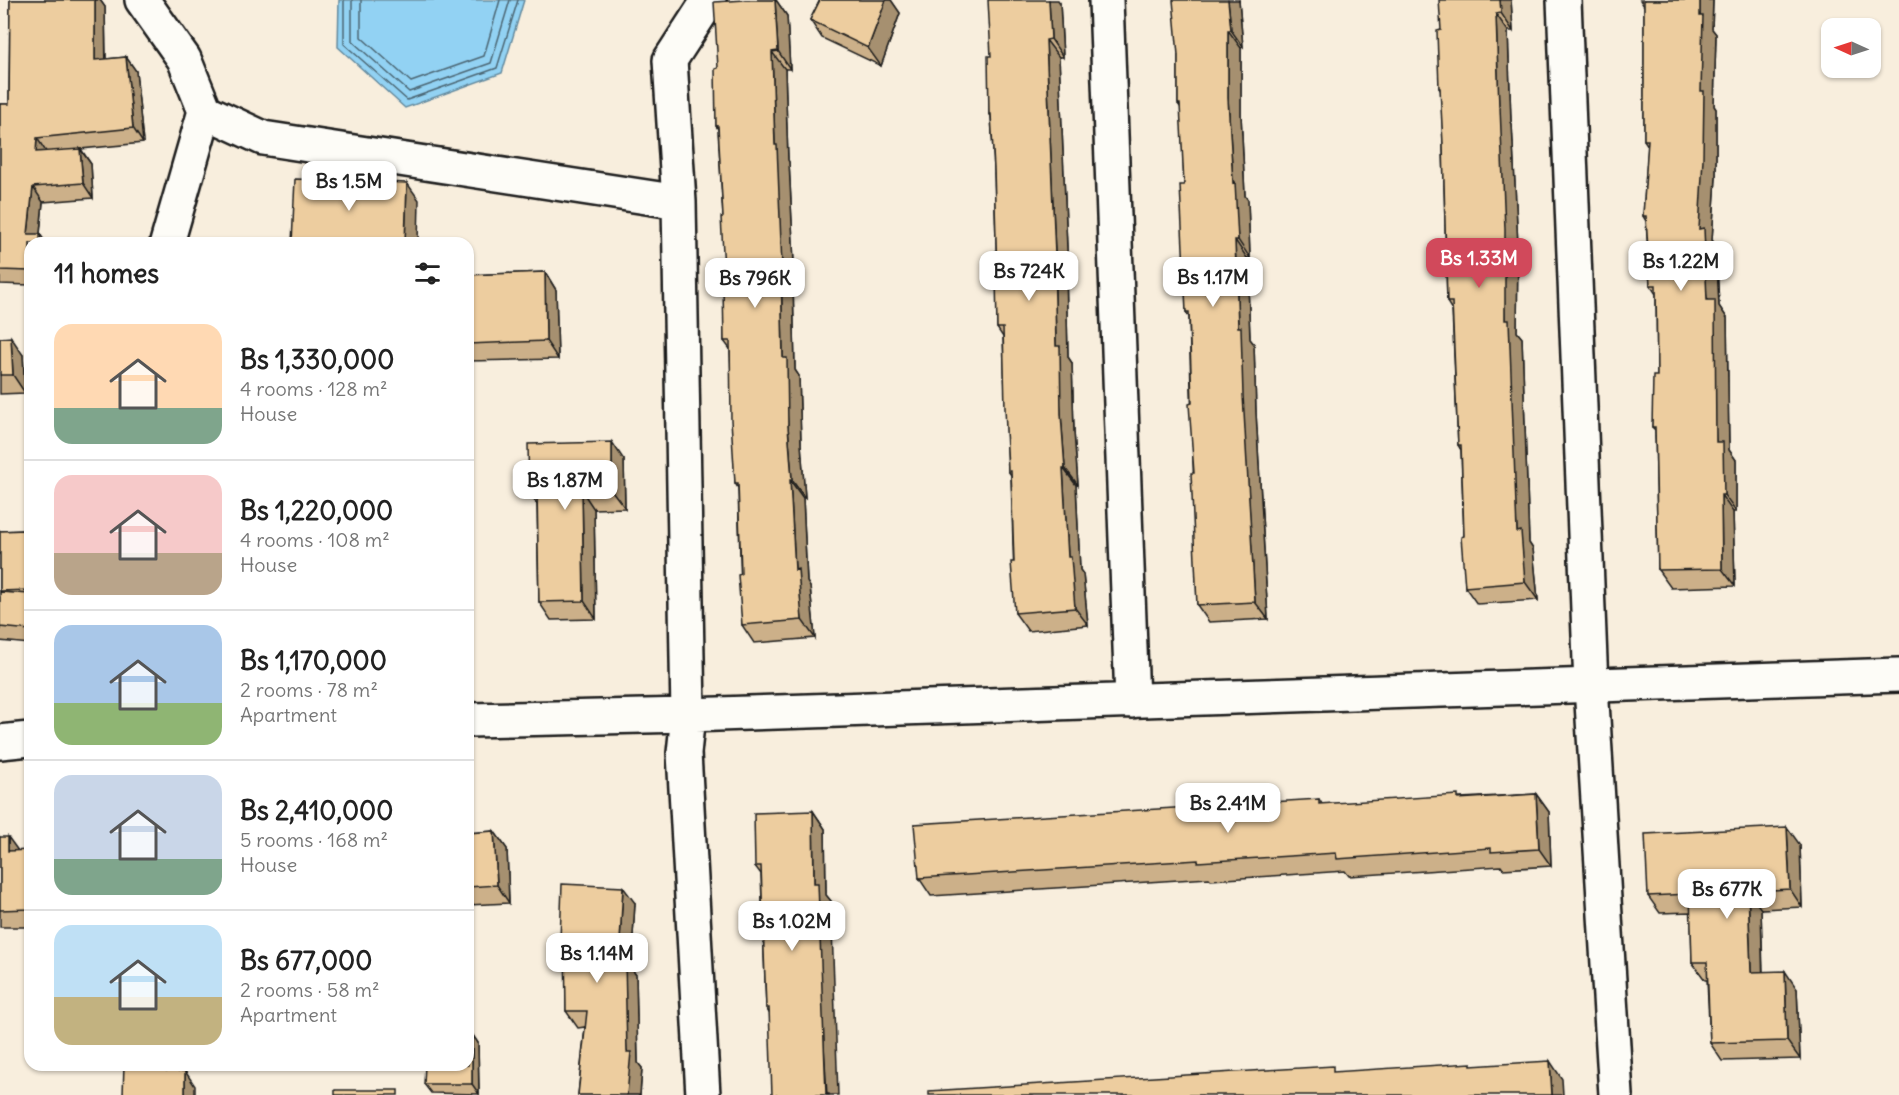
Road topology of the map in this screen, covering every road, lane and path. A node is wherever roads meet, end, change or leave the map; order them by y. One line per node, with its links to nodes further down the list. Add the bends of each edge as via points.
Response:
1 (142, 0): 5 (street, via 184,59)
2 (709, 0): 6 (street, via 670,60)
3 (1106, 0): 10 (street)
4 (1563, 0): 9 (street)
5 (205, 111): 6 (street, via 263,138); 7 (street)
6 (679, 202): 11 (street)
7 (169, 237)
8 (1899, 675): 9 (street)
9 (1591, 686): 10 (street); 16 (street)
10 (1132, 701): 11 (street)
11 (688, 715): 12 (street); 15 (street, via 684,753)
12 (474, 720)
13 (24, 740): 14 (street)
14 (0, 742)
15 (703, 1095)
16 (1616, 1095)

